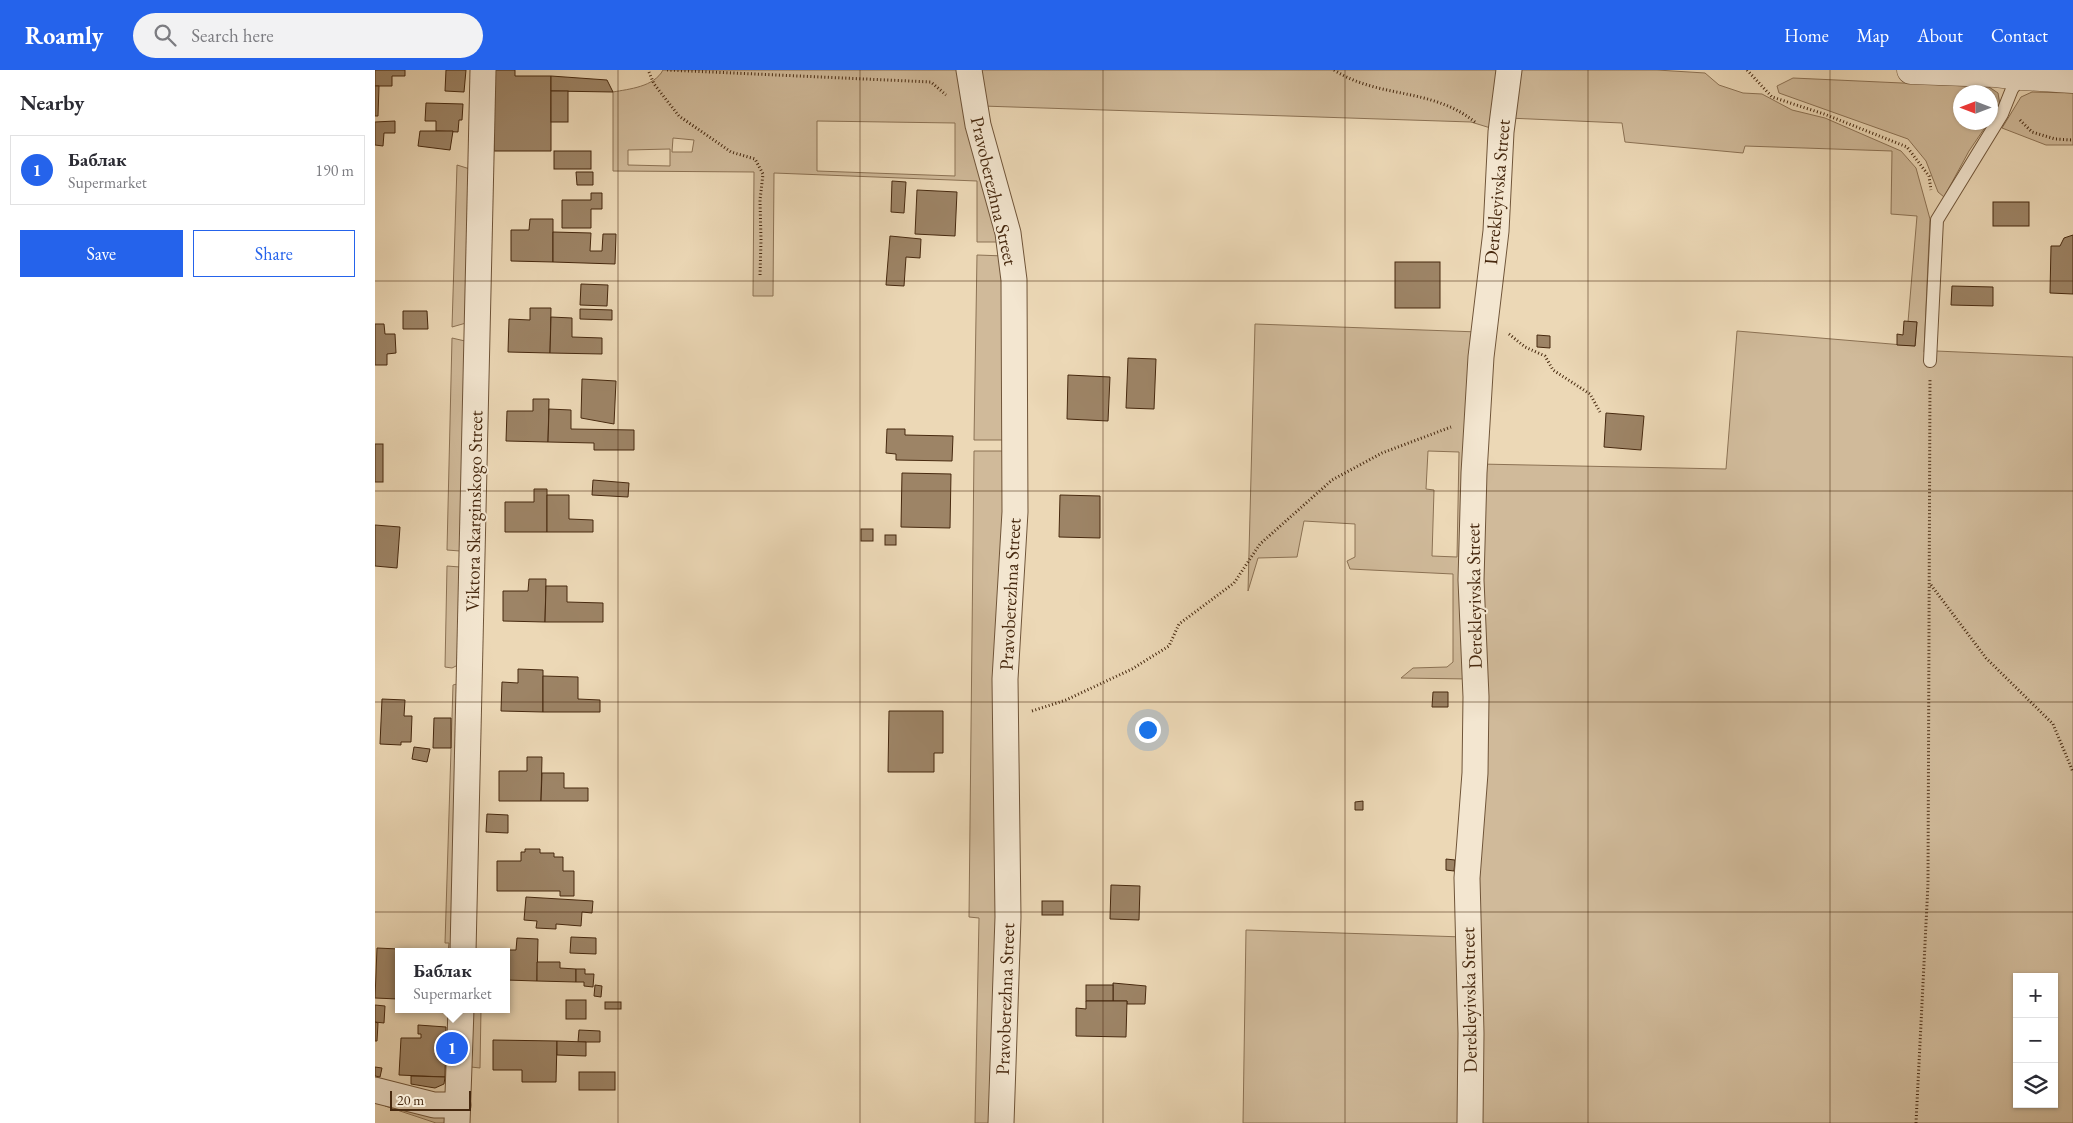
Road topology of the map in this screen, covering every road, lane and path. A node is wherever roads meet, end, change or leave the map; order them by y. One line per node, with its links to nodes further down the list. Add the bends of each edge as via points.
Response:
1 (483, 70): 24 (street, Viktora Skarginskogo Street)
2 (667, 70): 12 (path, via 931,82)
3 (969, 70): 12 (street, Pravoberezhna Street)
4 (1334, 70): 14 (path, via 1349,80 1436,100 1462,112 1492,136)
5 (1509, 70): 14 (street, Derekleyivska Street)
6 (1747, 70): 15 (path, via 1772,97 1907,147 1929,176)
7 (1911, 70): 9 (street)
8 (649, 72): 16 (path, via 654,84 679,116 731,152 755,159 763,174)
9 (2023, 73): 10 (street); 11 (lane)
10 (2073, 79)
11 (2006, 105): 13 (path, via 2031,132); 15 (lane)
12 (977, 119): 22 (street, Pravoberezhna Street, via 1008,233 1014,280 1015,512 1005,679)
13 (2073, 140)
14 (1500, 156): 17 (street, Derekleyivska Street, via 1496,231)
15 (1937, 220): 18 (lane)
16 (760, 276)
17 (1485, 312): 19 (street, Derekleyivska Street); 20 (path, via 1525,347 1545,356 1553,370 1589,394)
18 (1929, 361): 21 (path)
19 (1479, 403): 22 (path, via 1469,419 1382,453 1332,480 1260,544 1234,582 1179,624 1169,646 1132,669 1067,700 1033,710); 29 (street, Derekleyivska Street, via 1471,580 1476,697 1475,773 1467,878)
20 (1601, 412)
21 (1931, 584): 23 (path, via 1986,658 2053,724); 30 (path, via 1928,884)
22 (1006, 729): 28 (street, Pravoberezhna Street, via 1007,917)
23 (2073, 772)
24 (463, 948)
25 (461, 1013): 27 (street)
26 (375, 1090): 27 (street)
27 (458, 1114)
28 (1001, 1123)
29 (1470, 1123)
30 (1916, 1123)

